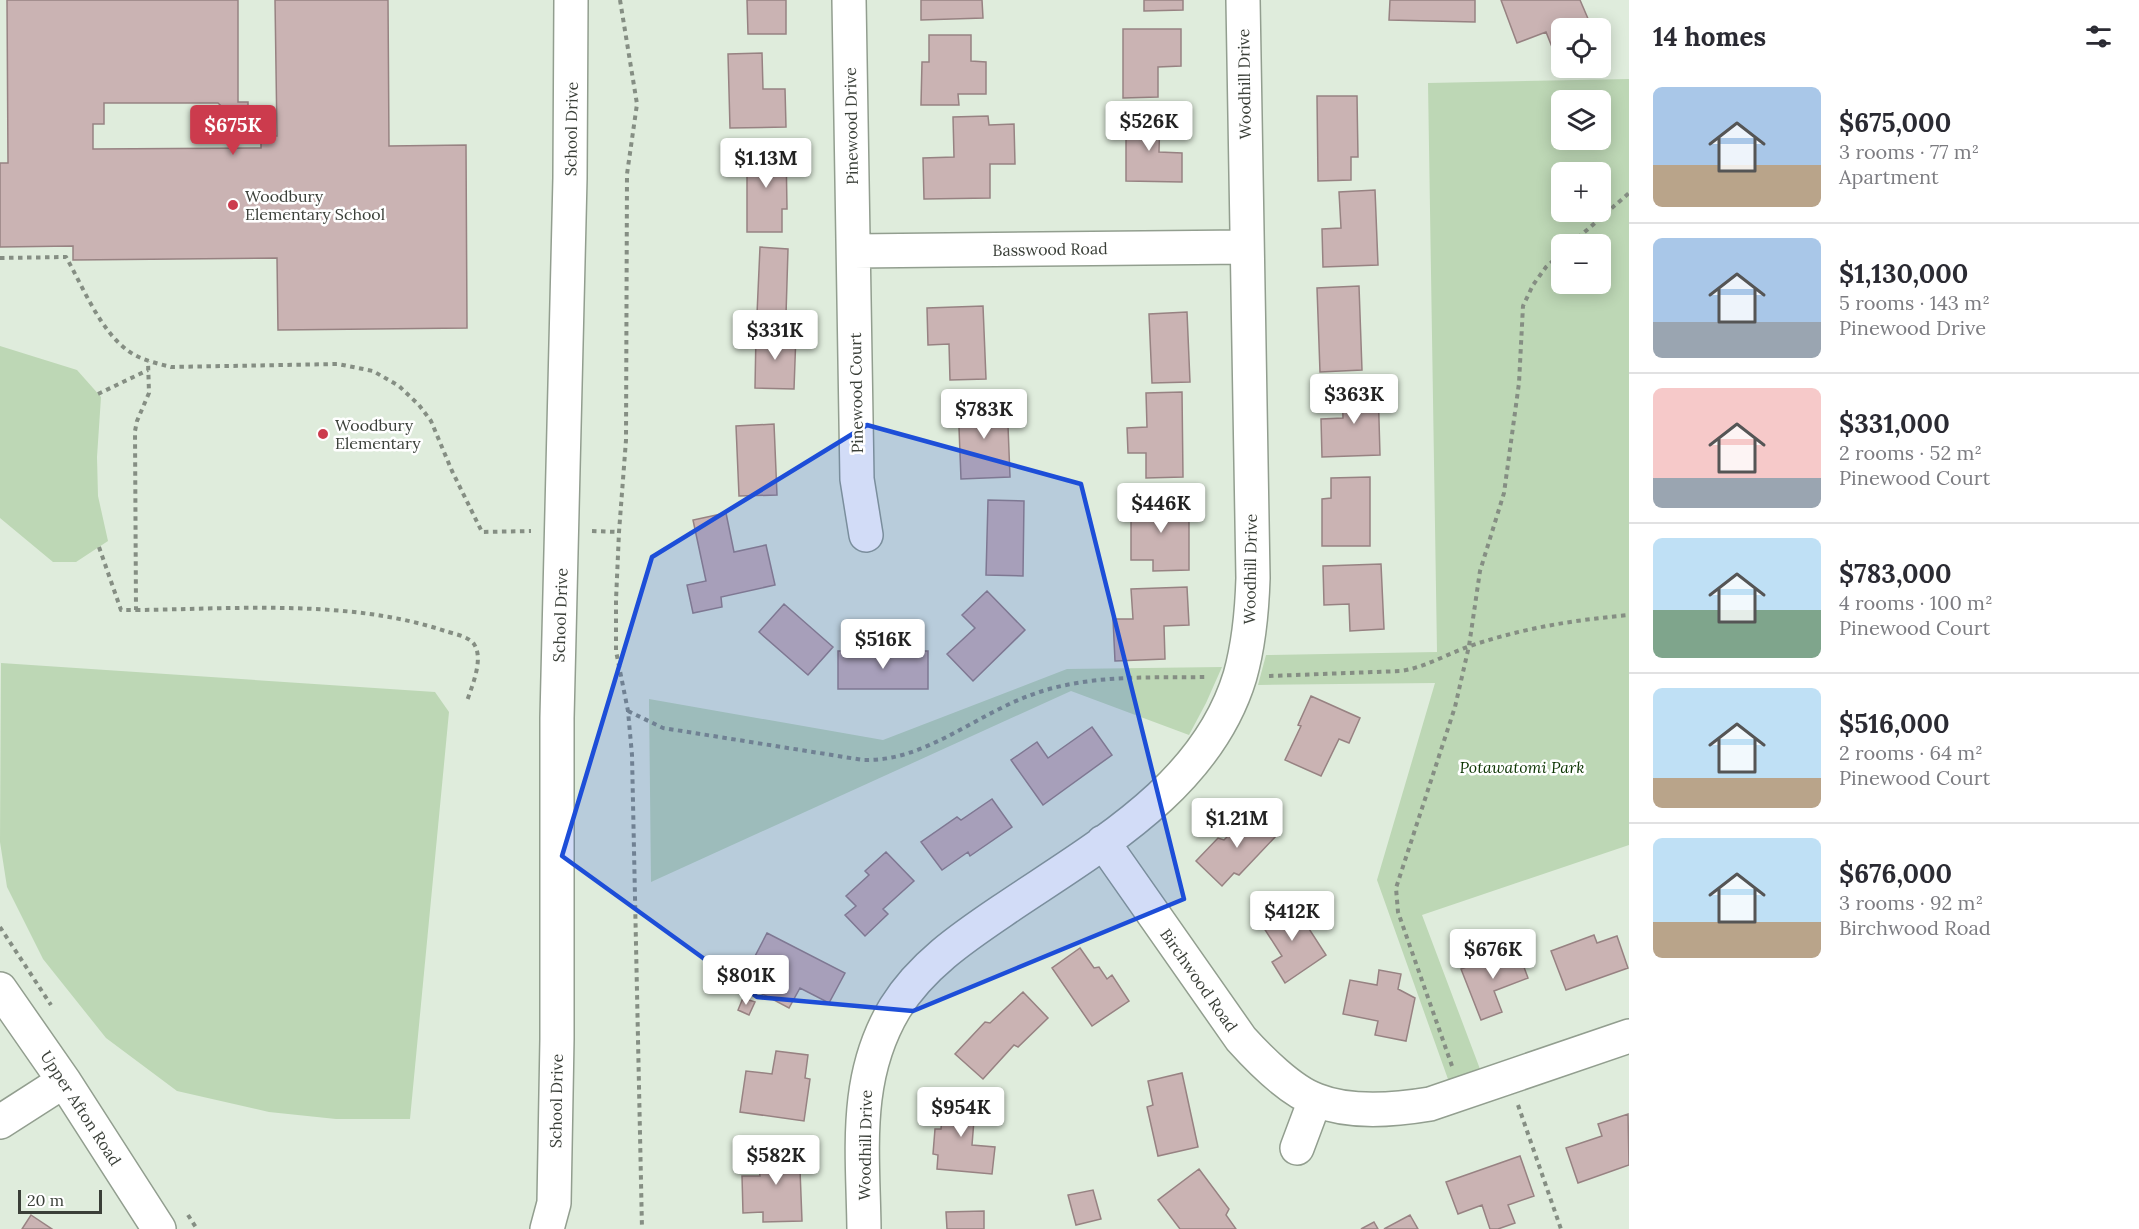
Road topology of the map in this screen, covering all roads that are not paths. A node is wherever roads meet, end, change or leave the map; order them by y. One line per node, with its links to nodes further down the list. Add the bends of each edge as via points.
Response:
1 (572, 0): 15 (street, School Drive, via 557,718 554,1203)
2 (849, 0): 5 (street, Pinewood Drive)
3 (1243, 0): 4 (street, Woodhill Drive)
4 (1246, 247): 5 (street, Basswood Road); 7 (street, Woodhill Drive, via 1252,588 1248,642 1227,708 1191,765 1154,803)
5 (854, 251): 6 (street, Pinewood Court, via 857,479)
6 (866, 535)
7 (1103, 842): 11 (street, Birchwood Road, via 1240,1039 1268,1067); 16 (street, Woodhill Drive, via 957,942 921,974 896,1008 866,1080 862,1124)
8 (0, 989): 10 (street, Upper Afton Road)
9 (1629, 1036): 11 (street, Birchwood Road, via 1430,1104 1396,1109 1351,1108)
10 (64, 1081): 12 (street); 14 (street, Upper Afton Road)
11 (1315, 1100): 13 (street)
12 (0, 1122)
13 (1297, 1148)
14 (159, 1229)
15 (547, 1229)
16 (864, 1229)

